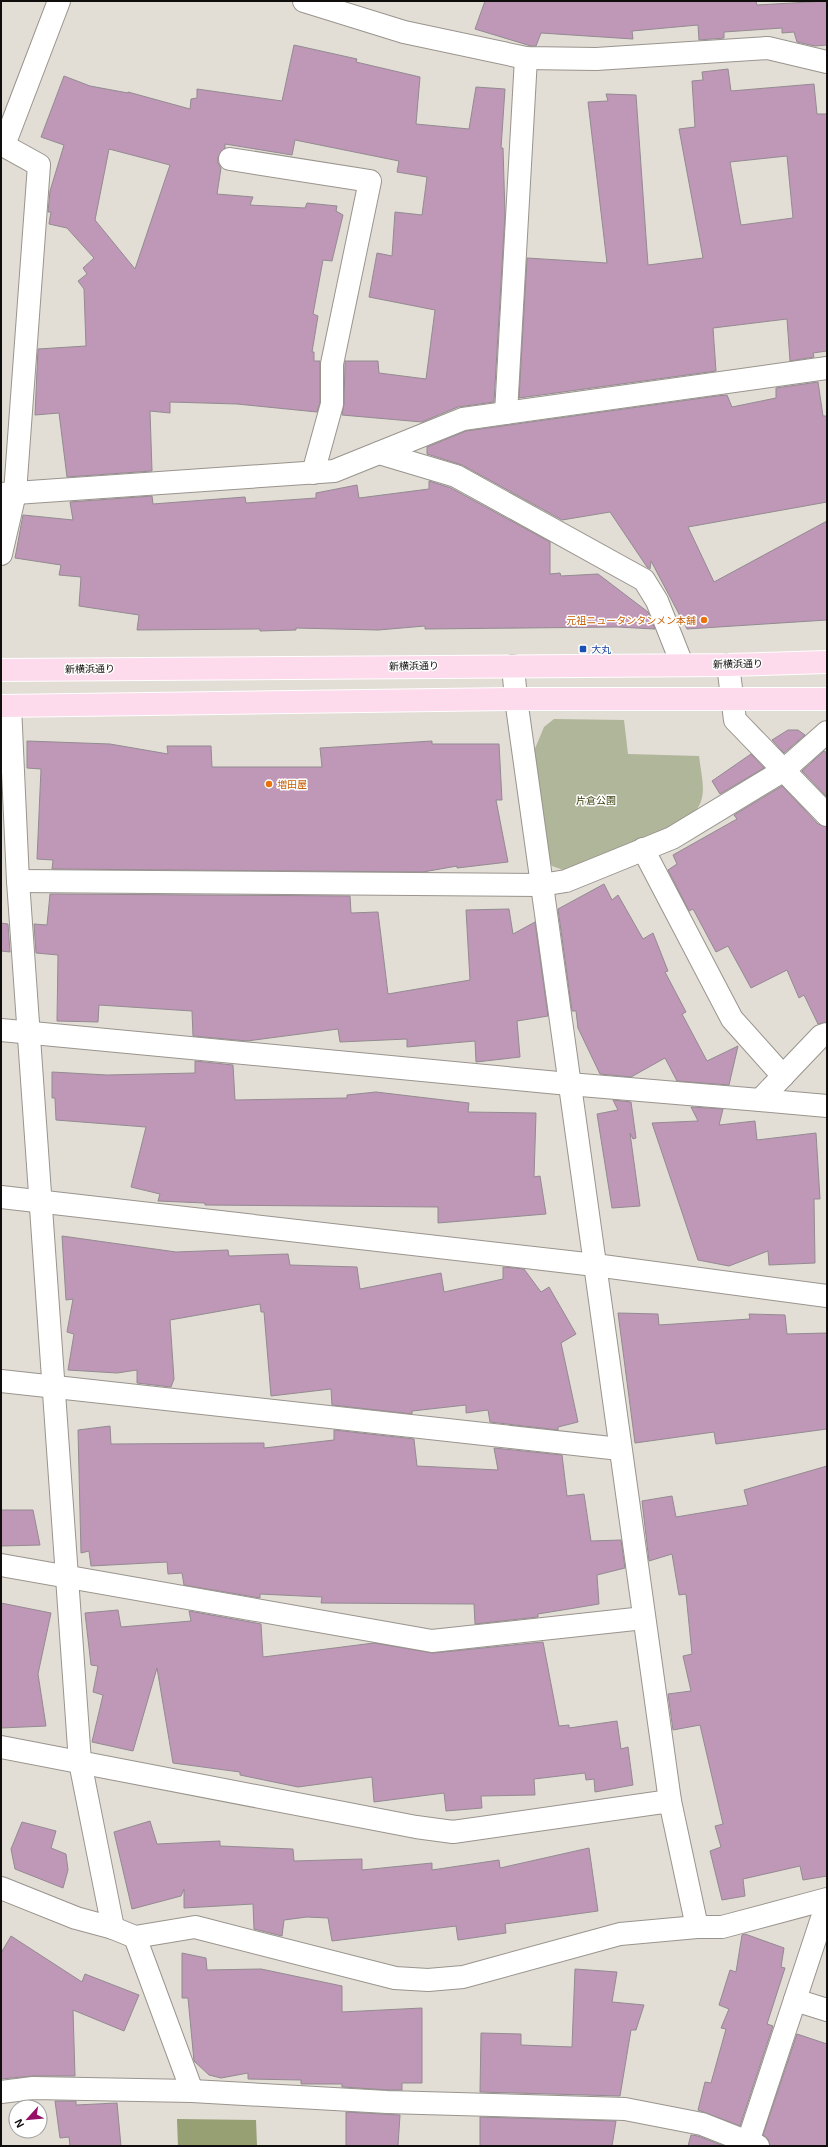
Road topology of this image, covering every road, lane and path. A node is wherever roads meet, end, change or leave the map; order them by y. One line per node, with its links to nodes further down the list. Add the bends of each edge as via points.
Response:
1 (59, 1): 6 (street)
2 (304, 1): 3 (street)
3 (333, 6): 4 (street, via 404,32)
4 (526, 58): 5 (street, via 596,59 768,48); 9 (street)
5 (827, 62)
6 (3, 144): 12 (street, via 39,165)
7 (230, 159): 11 (street, via 370,181 332,364 332,404)
8 (827, 368): 9 (street)
9 (506, 413): 10 (street, via 463,419)
10 (379, 453): 11 (street, via 334,471); 15 (street, via 456,476 644,580 657,601)
11 (312, 473): 12 (street)
12 (8, 494): 13 (street)
13 (1, 554)
14 (827, 662): 16 (main road, 新横浜通り)
15 (682, 664): 16 (main road, 新横浜通り); 17 (main road, 新横浜通り)
16 (728, 665): 21 (street)
17 (513, 666): 18 (main road, 新横浜通り); 20 (street)
18 (1, 670)
19 (827, 698): 21 (main road)
20 (516, 699): 21 (main road); 22 (main road); 28 (street)
21 (732, 699): 24 (street, via 735,720)
22 (6, 706): 27 (street)
23 (827, 732): 24 (street)
24 (784, 770): 25 (street); 26 (street, via 672,838)
25 (827, 815)
26 (643, 849): 28 (street, via 566,881); 32 (street, via 732,1019)
27 (18, 881): 28 (street); 30 (street)
28 (541, 885): 33 (street)
29 (1, 1030): 30 (street)
30 (29, 1034): 33 (street); 37 (street)
31 (827, 1034): 32 (street, via 821,1036)
32 (783, 1076): 34 (street)
33 (569, 1084): 34 (street); 38 (street)
34 (760, 1100): 35 (street)
35 (827, 1106)
36 (1, 1197): 37 (street)
37 (41, 1203): 38 (street); 41 (street)
38 (595, 1265): 39 (street); 42 (street)
39 (827, 1296)
40 (1, 1381): 41 (street)
41 (54, 1388): 42 (street); 44 (street)
42 (620, 1449): 45 (street)
43 (1, 1565): 44 (street)
44 (68, 1576): 45 (street, via 432,1641); 47 (street)
45 (644, 1618): 48 (street)
46 (1, 1747): 47 (street)
47 (80, 1762): 48 (street, via 453,1832); 53 (street)
48 (670, 1801): 52 (street)
49 (1, 1888): 53 (street, via 76,1918)
50 (827, 1899): 52 (street, via 722,1927)
51 (827, 1903): 55 (street)
52 (697, 1927): 54 (street, via 620,1934 463,1977 428,1980 395,1978 196,1928)
53 (113, 1928): 54 (street)
54 (135, 1937): 58 (street)
55 (795, 2000): 56 (street); 60 (street)
56 (827, 2010)
57 (1, 2092): 58 (street, via 33,2088)
58 (192, 2092): 59 (street, via 387,2102 625,2109 702,2124)
59 (720, 2139): 60 (street)
60 (753, 2144)

